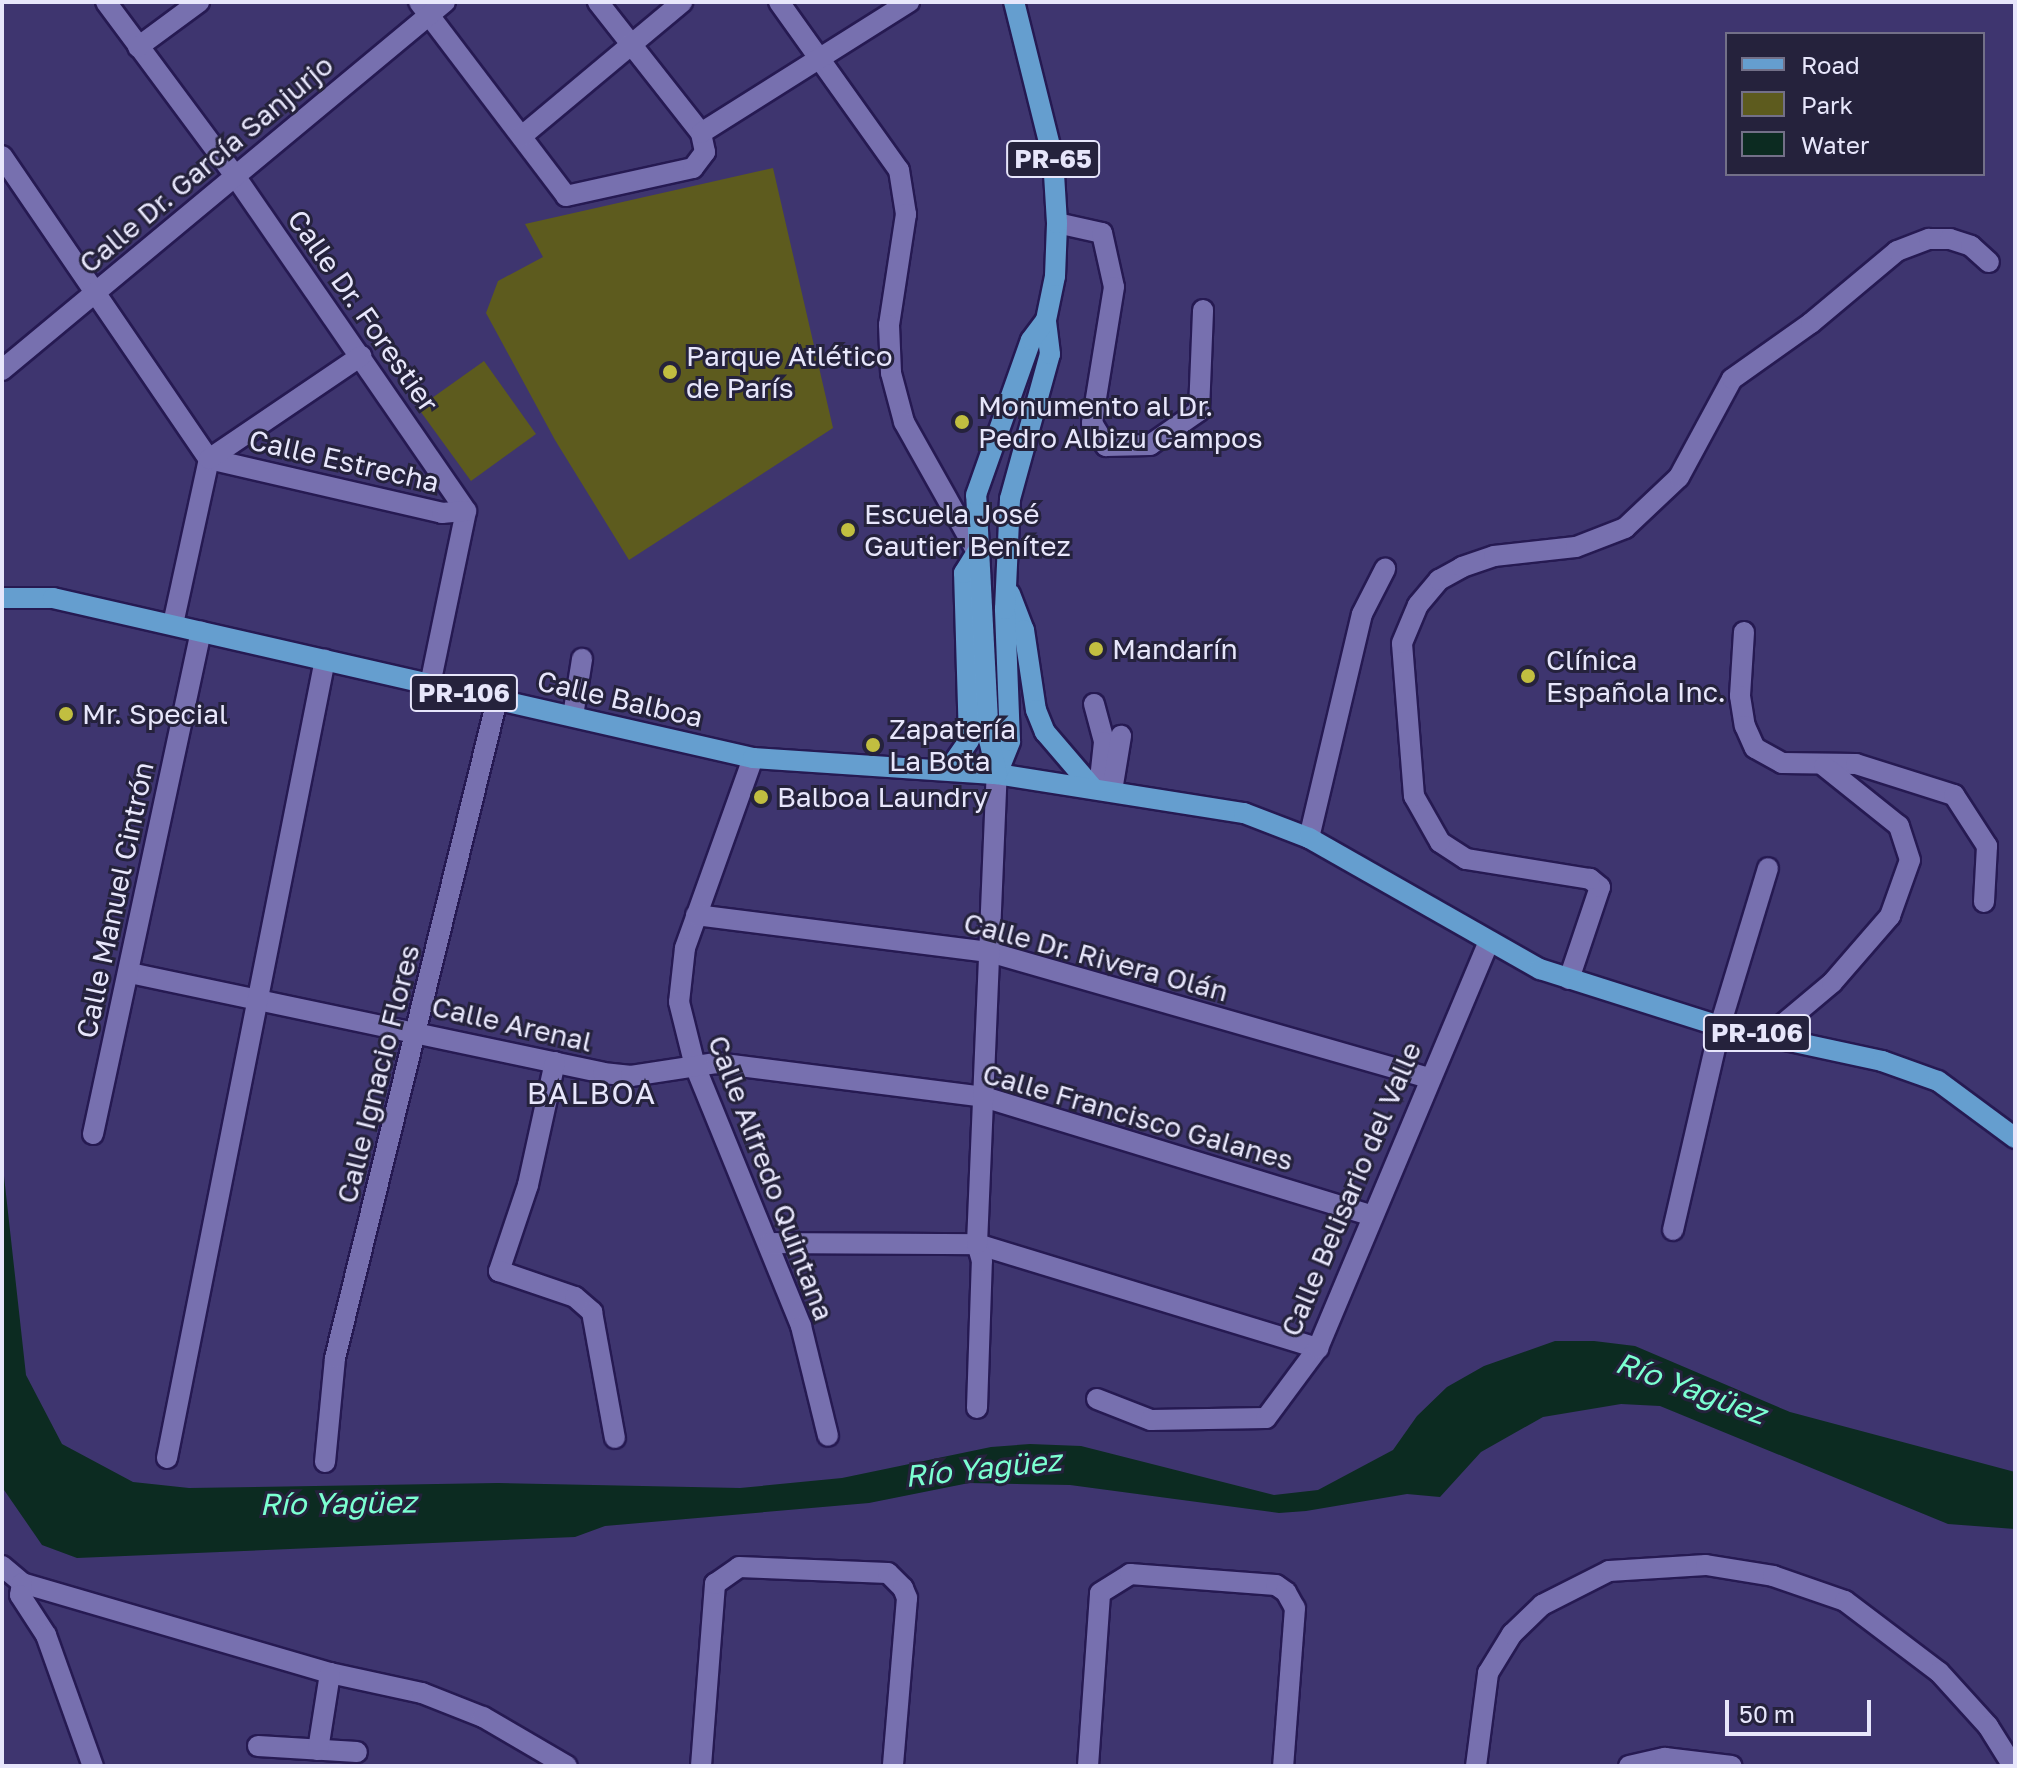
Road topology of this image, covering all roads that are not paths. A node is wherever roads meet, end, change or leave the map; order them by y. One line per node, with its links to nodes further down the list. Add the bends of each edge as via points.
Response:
1 (106, 2): 10 (street, Calle Dr. Forestier)
2 (199, 2): 10 (street)
3 (598, 2): 9 (street)
4 (682, 2): 9 (street)
5 (779, 2): 11 (street)
6 (909, 2): 11 (street)
7 (1014, 2): 16 (main road, PR-65, via 1053,158)
8 (431, 6): 13 (street); 15 (street, Calle Dr. García Sanjurjo)
9 (629, 43): 12 (street); 13 (street)
10 (138, 47): 15 (street, Calle Dr. Forestier)
11 (821, 60): 12 (street); 25 (street, via 899,170 906,214 889,325 891,373 904,422)
12 (701, 133): 13 (street, via 705,152 693,168 566,196)
13 (522, 136)
14 (2, 156): 18 (street)
15 (235, 176): 18 (street, Calle Dr. García Sanjurjo); 21 (street, Calle Dr. Forestier)
16 (1057, 223): 19 (street, via 1102,233 1114,287 1092,423 1106,446 1150,445 1199,411); 20 (main road, PR-65)
17 (1989, 262): 51 (street, via 1971,246 1950,239 1929,239 1897,251 1811,323 1732,379 1679,477 1625,528 1576,547 1494,556 1462,567 1439,580 1418,605 1402,643 1414,796 1440,842 1466,859 1590,879 1600,887)
18 (95, 293): 22 (street, Calle Dr. García Sanjurjo); 23 (street)
19 (1203, 310)
20 (1046, 320): 25 (main road, PR-65, via 1031,340 976,495); 27 (main road, PR-65, via 1050,354 1010,499)
21 (361, 356): 23 (street); 24 (street, Calle Dr. Forestier)
22 (2, 370)
23 (209, 459): 24 (street, Calle Estrecha, via 442,513); 29 (street)
24 (466, 511): 34 (street)
25 (977, 552): 41 (main road, via 964,573 971,730); 42 (main road, PR-65, via 989,740)
26 (1385, 569): 44 (street, via 1362,614)
27 (1005, 581): 42 (main road, PR-65, via 1010,741); 43 (main road, via 1024,630 1036,710 1045,732)
28 (2, 598): 29 (main road, Calle Balboa / PR-106, via 53,598)
29 (173, 624): 30 (main road, Calle Balboa / PR-106)
30 (201, 631): 32 (main road, Calle Balboa / PR-106); 50 (street, Calle Manuel Cintrón)
31 (1744, 632): 40 (street, via 1740,696 1750,739 1761,753 1782,763)
32 (325, 659): 34 (main road, Calle Balboa / PR-106); 52 (street)
33 (582, 659): 37 (street)
34 (430, 685): 35 (main road, Calle Balboa / PR-106)
35 (497, 700): 37 (main road, Calle Balboa / PR-106); 54 (street, Calle Ignacio Flores)
36 (1094, 704): 43 (street, via 1104,742)
37 (573, 716): 39 (main road, Calle Balboa / PR-106)
38 (1121, 736): 43 (street)
39 (753, 758): 41 (main road, Calle Balboa / PR-106); 47 (street, Calle Alfredo Quintana)
40 (1824, 766): 46 (street, via 1856,764 1940,788 1960,800 1987,846); 55 (street, via 1899,826 1910,860 1890,916 1832,983)
41 (949, 769): 42 (main road, Calle Balboa / PR-106)
42 (997, 774): 43 (main road, PR-106); 49 (street)
43 (1101, 789): 44 (main road, PR-106, via 1244,813)
44 (1309, 838): 48 (main road, PR-106)
45 (1768, 868): 53 (street)
46 (1984, 902)
47 (696, 915): 49 (street, Calle Dr. Rivera Olán); 57 (street, Calle Alfredo Quintana, via 685,948 679,1002)
48 (1488, 943): 51 (main road, PR-106); 58 (street, Calle Belisario del Valle)
49 (989, 952): 58 (street, Calle Dr. Rivera Olán); 59 (street)
50 (130, 973): 52 (street, Calle Arenal); 60 (street, Calle Manuel Cintrón)
51 (1569, 979): 53 (main road, PR-106)
52 (260, 999): 54 (street, Calle Arenal); 71 (street)
53 (1720, 1026): 55 (main road, PR-106); 63 (street)
54 (419, 1031): 56 (street, Calle Arenal); 72 (street, Calle Ignacio Flores, via 335,1358)
55 (1770, 1035): 61 (main road, PR-106, via 1882,1061 1938,1081)
56 (555, 1062): 57 (street, Calle Arenal, via 631,1076); 70 (street, via 528,1185 499,1271 575,1297 592,1312)
57 (695, 1066): 59 (street, Calle Francisco Galanes, via 716,1063); 64 (street, Calle Alfredo Quintana)
58 (1428, 1078): 62 (street, Calle Belisario del Valle)
59 (984, 1097): 62 (street, Calle Francisco Galanes); 65 (street)
60 (93, 1134)
61 (2015, 1138)
62 (1371, 1215): 66 (street, Calle Belisario del Valle)
63 (1673, 1230)
64 (770, 1243): 65 (street); 69 (street, Calle Alfredo Quintana, via 801,1326)
65 (977, 1244): 66 (street); 68 (street, via 982,1261)
66 (1318, 1348): 67 (street, Calle Belisario del Valle, via 1266,1418 1151,1420)
67 (1097, 1399)
68 (977, 1408)
69 (828, 1436)
70 (615, 1438)
71 (167, 1458)
72 (325, 1462)
73 (2, 1566): 74 (street)
74 (22, 1583): 75 (street); 79 (street, via 20,1595 46,1635)
75 (330, 1673): 77 (street); 80 (street, via 453,1704)
76 (258, 1746): 77 (street)
77 (318, 1750): 78 (street)
78 (357, 1752)
79 (93, 1766)
80 (567, 1766)
81 (701, 1766): 82 (street, via 715,1584 739,1567 888,1573 903,1588 907,1598)
82 (893, 1766)
83 (1088, 1766): 84 (street, via 1100,1593 1130,1574 1276,1585 1286,1592 1295,1608)
84 (1283, 1766)
85 (1476, 1766): 88 (street, via 1488,1673 1512,1634 1574,1585 1609,1571 1676,1565 1773,1576 1845,1601 1939,1672 1988,1726)
86 (1629, 1766): 87 (street, via 1665,1758)
87 (1732, 1766)
88 (2013, 1766)

